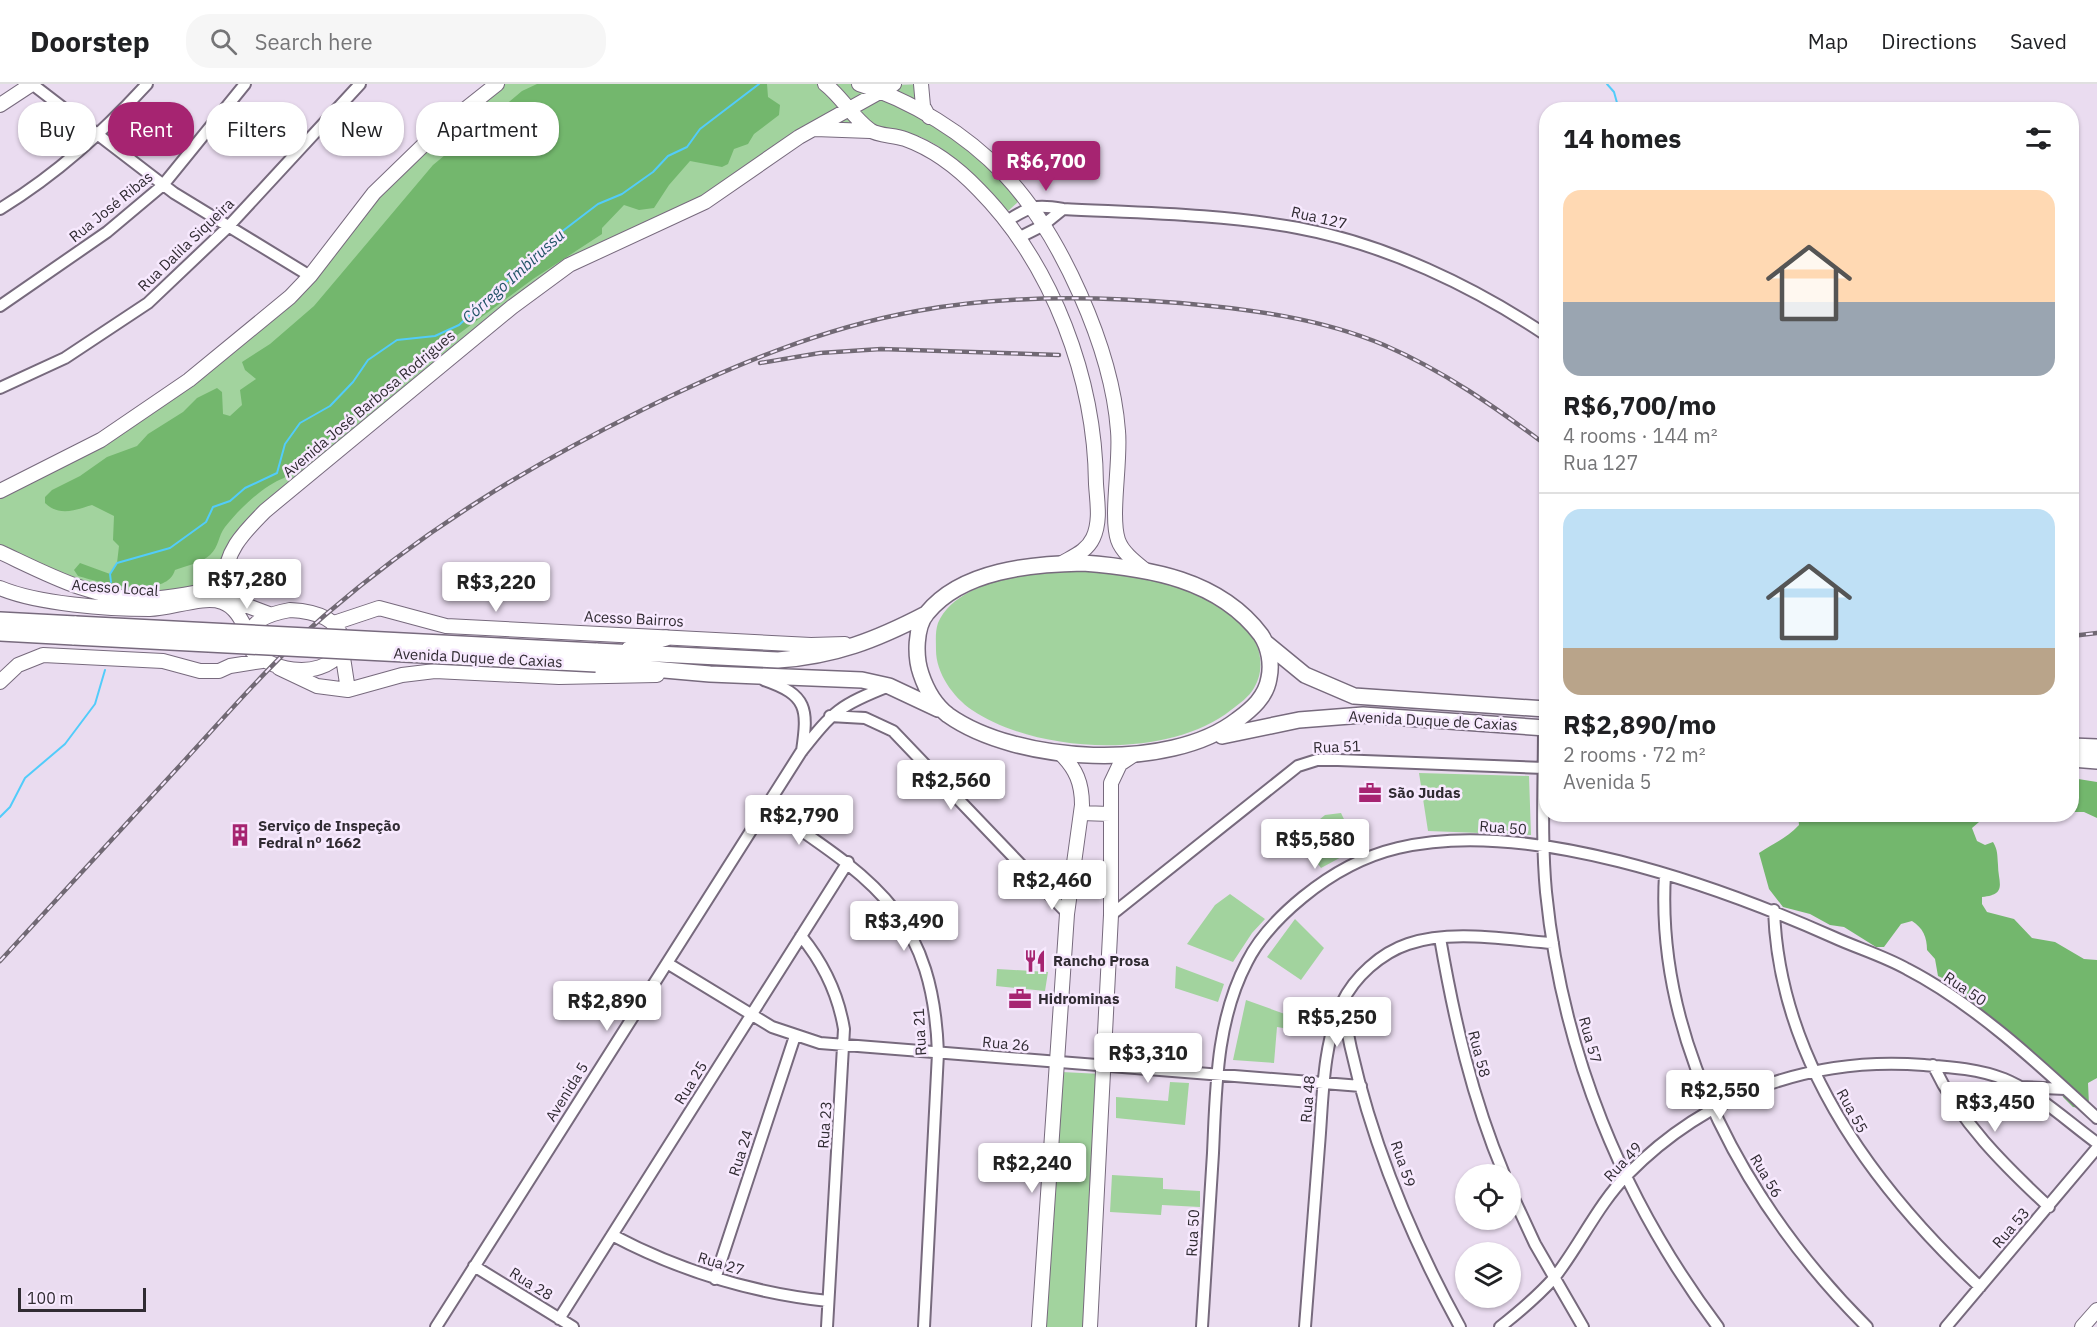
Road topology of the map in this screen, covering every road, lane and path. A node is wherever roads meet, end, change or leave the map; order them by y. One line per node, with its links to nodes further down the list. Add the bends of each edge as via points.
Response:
1 (32, 84): 11 (street); 16 (street)
2 (147, 84): 16 (street)
3 (245, 84): 17 (street, Rua José Ribas)
4 (360, 84): 23 (street, Rua Dalila Siqueira)
5 (497, 84): 25 (street, via 440,130 374,193)
6 (825, 84): 12 (street)
7 (859, 84): 10 (street)
8 (894, 84): 10 (street, Avenida José Barbosa Rodrigues)
9 (921, 84): 13 (street, via 923,106)
10 (881, 92): 12 (street, Avenida José Barbosa Rodrigues); 13 (street)
11 (0, 105)
12 (850, 109): 14 (street, Avenida José Barbosa Rodrigues); 15 (street)
13 (929, 117): 18 (street, via 1004,174)
14 (813, 129): 15 (street); 33 (street, Avenida José Barbosa Rodrigues, via 705,202 593,252 539,286 265,511 237,541 227,560)
15 (870, 131): 21 (street, via 926,147 972,183)
16 (99, 136): 17 (street); 19 (street)
17 (163, 185): 23 (street); 26 (street, Rua José Ribas, via 107,232)
18 (1030, 207): 20 (street, Rua 127); 21 (street); 22 (street)
19 (0, 209)
20 (1063, 209): 22 (street); 27 (street, Rua 127, via 1236,219 1337,237 1422,267)
21 (1007, 221): 24 (street)
22 (1042, 226): 24 (street); 32 (street, via 1073,280 1108,376 1118,431 1115,525 1118,540)
23 (227, 228): 25 (street); 28 (street, Rua Dalila Siqueira, via 148,303 65,358)
24 (1018, 238): 31 (street, via 1054,299 1069,336 1086,398 1095,457 1098,525 1083,551)
25 (310, 276): 29 (street, via 198,372 133,420 101,441)
26 (0, 306)
27 (1539, 330)
28 (0, 388)
29 (0, 491)
30 (0, 552): 33 (street, via 63,582 114,596 173,597)
31 (1062, 563): 32 (main road, Avenida Duque de Caxias); 36 (main road, Avenida Duque de Caxias, via 980,578 960,587)
32 (1145, 570): 44 (main road, Avenida Duque de Caxias, via 1166,574 1220,596 1250,620)
33 (225, 586): 35 (street, via 245,605)
34 (0, 588): 42 (street, Acesso Local, via 40,599 118,607 150,609 207,600 223,602 237,612)
35 (269, 614): 38 (street, via 302,611); 42 (street, via 260,619)
36 (926, 614): 43 (main road, Avenida Duque de Caxias); 57 (main road, via 917,649 919,668 935,701)
37 (0, 620): 39 (main road, Avenida Duque de Caxias)
38 (334, 623): 41 (street, Acesso Bairros, via 379,608 446,626); 45 (street, via 344,644)
39 (75, 630): 40 (main road, Avenida Duque de Caxias); 47 (main road, Avenida Duque de Caxias, bridge)
40 (0, 633)
41 (666, 638): 43 (street, Acesso Bairros, via 811,645); 46 (main road)
42 (248, 639): 48 (street); 49 (street)
43 (866, 643): 46 (main road, Avenida Duque de Caxias, via 822,655 778,660)
44 (1266, 643): 56 (main road, Avenida Duque de Caxias, via 1305,675 1354,696); 60 (main road, via 1271,671 1263,696 1251,710)
45 (342, 651): 50 (street, via 316,667); 55 (street)
46 (619, 652): 47 (main road, Avenida Duque de Caxias)
47 (596, 657): 51 (main road, Avenida Duque de Caxias)
48 (262, 661): 49 (street); 50 (street)
49 (230, 666): 53 (street, via 219,671 200,671 163,661 43,655 18,665)
50 (279, 668): 55 (street, via 318,686)
51 (710, 674): 52 (main road, Avenida Duque de Caxias); 55 (street, via 559,676 435,671 402,675)
52 (747, 675): 54 (main road, Avenida Duque de Caxias, via 853,680); 63 (street, Avenida 5, via 785,688 800,699 806,724)
53 (0, 682)
54 (889, 686): 57 (main road, Avenida Duque de Caxias); 58 (street, Avenida 5, via 854,699)
55 (348, 690)
56 (1539, 709)
57 (948, 714): 64 (main road, Avenida Duque de Caxias, via 1004,740)
58 (829, 716): 63 (street, Avenida 5); 77 (street, via 865,718 893,731)
59 (1539, 728): 60 (main road, Avenida Duque de Caxias, via 1363,715 1299,720)
60 (1213, 737): 65 (main road, Avenida Duque de Caxias)
61 (2079, 746): 62 (main road)
62 (2097, 747)
63 (801, 752): 69 (street, Avenida 5)
64 (1060, 754): 65 (main road, Avenida Duque de Caxias); 70 (street, via 1080,781)
65 (1135, 754): 71 (street, via 1113,772)
66 (2079, 759): 67 (main road)
67 (2097, 760)
68 (1539, 768): 78 (street, Rua 51, via 1338,760 1317,760 1298,766)
69 (767, 807): 74 (street, Rua 21); 82 (street, Avenida 5)
70 (1081, 813): 71 (street); 77 (street)
71 (1110, 814): 78 (street)
72 (1544, 822): 73 (street, Rua 57)
73 (1544, 846): 75 (street, Rua 50); 81 (street, Rua 57); 92 (street, Rua 50, via 1471,841 1398,848 1342,870 1315,887 1265,933 1247,961 1226,1018)
74 (848, 862): 79 (street, Rua 25); 87 (street, Rua 21, via 893,907 921,953 934,1000)
75 (1665, 874): 76 (street, Rua 50); 97 (street, Rua 56, via 1672,984)
76 (1774, 910): 91 (street, Rua 55, via 1780,963 1793,1015); 96 (street, Rua 50, via 1908,969 1985,1021)
77 (1067, 913): 88 (street)
78 (1111, 915): 90 (street)
79 (801, 936): 84 (street, Rua 25); 86 (street, Rua 23, via 834,988)
80 (1440, 938): 81 (street, Rua 48); 83 (street, Rua 48, via 1424,939 1391,951 1365,972); 101 (street, Rua 58, via 1473,1090)
81 (1553, 943): 102 (street, Rua 57, via 1580,1063)
82 (667, 963): 84 (street, Rua 26); 106 (street, Avenida 5)
83 (1342, 1003): 93 (street, Rua 48, via 1330,1036); 94 (street, Rua 59)
84 (751, 1016): 85 (street, Rua 26); 105 (street, Rua 25)
85 (795, 1036): 86 (street, Rua 26); 108 (street, Rua 24)
86 (845, 1047): 87 (street, Rua 26); 110 (street, Rua 23)
87 (938, 1053): 88 (street, Rua 26); 116 (street, Rua 21)
88 (1056, 1064): 90 (street, Rua 26); 117 (street)
89 (1933, 1065): 91 (street, Rua 49, via 1864,1063); 95 (street, Rua 49, via 1990,1075); 103 (street, via 1968,1123)
90 (1105, 1067): 92 (street, Rua 26); 118 (street)
91 (1814, 1070): 97 (street, Rua 49, via 1765,1084); 109 (street, Rua 55, via 1839,1120 1871,1170 1926,1234)
92 (1217, 1073): 93 (street, Rua 26); 119 (street, Rua 50)
93 (1324, 1084): 94 (street, Rua 26); 120 (street, Rua 48)
94 (1361, 1086): 121 (street, Rua 59, via 1406,1218)
95 (2020, 1087): 96 (street); 99 (street)
96 (2065, 1089): 98 (street, Rua 50)
97 (1714, 1108): 102 (street, Rua 49, via 1666,1140); 125 (street, Rua 56, via 1741,1165 1778,1223)
98 (2097, 1118)
99 (2097, 1143)
100 (2097, 1148): 103 (street, Rua 53)
101 (1500, 1164)
102 (1625, 1177): 107 (street, Rua 49); 124 (street, Rua 57, via 1674,1264)
103 (2049, 1207): 109 (street, Rua 53)
104 (1521, 1213): 107 (street)
105 (612, 1235): 108 (street, Rua 27); 112 (street, Rua 25)
106 (474, 1266): 112 (street, Rua 28); 113 (street, Avenida 5)
107 (1553, 1278): 122 (street, Rua 49); 123 (street)
108 (715, 1279): 110 (street, Rua 27, via 769,1293)
109 (1980, 1287): 126 (street, Rua 53)
110 (828, 1301): 115 (street, Rua 23)
111 (2097, 1310): 127 (street)
112 (559, 1319): 114 (street, Rua 28)
113 (436, 1327)
114 (573, 1327)
115 (827, 1327)
116 (924, 1327)
117 (1039, 1327)
118 (1090, 1327)
119 (1202, 1327)
120 (1305, 1327)
121 (1460, 1327)
122 (1500, 1327)
123 (1583, 1327)
124 (1718, 1327)
125 (1867, 1327)
126 (1946, 1327)
127 (2082, 1327)

